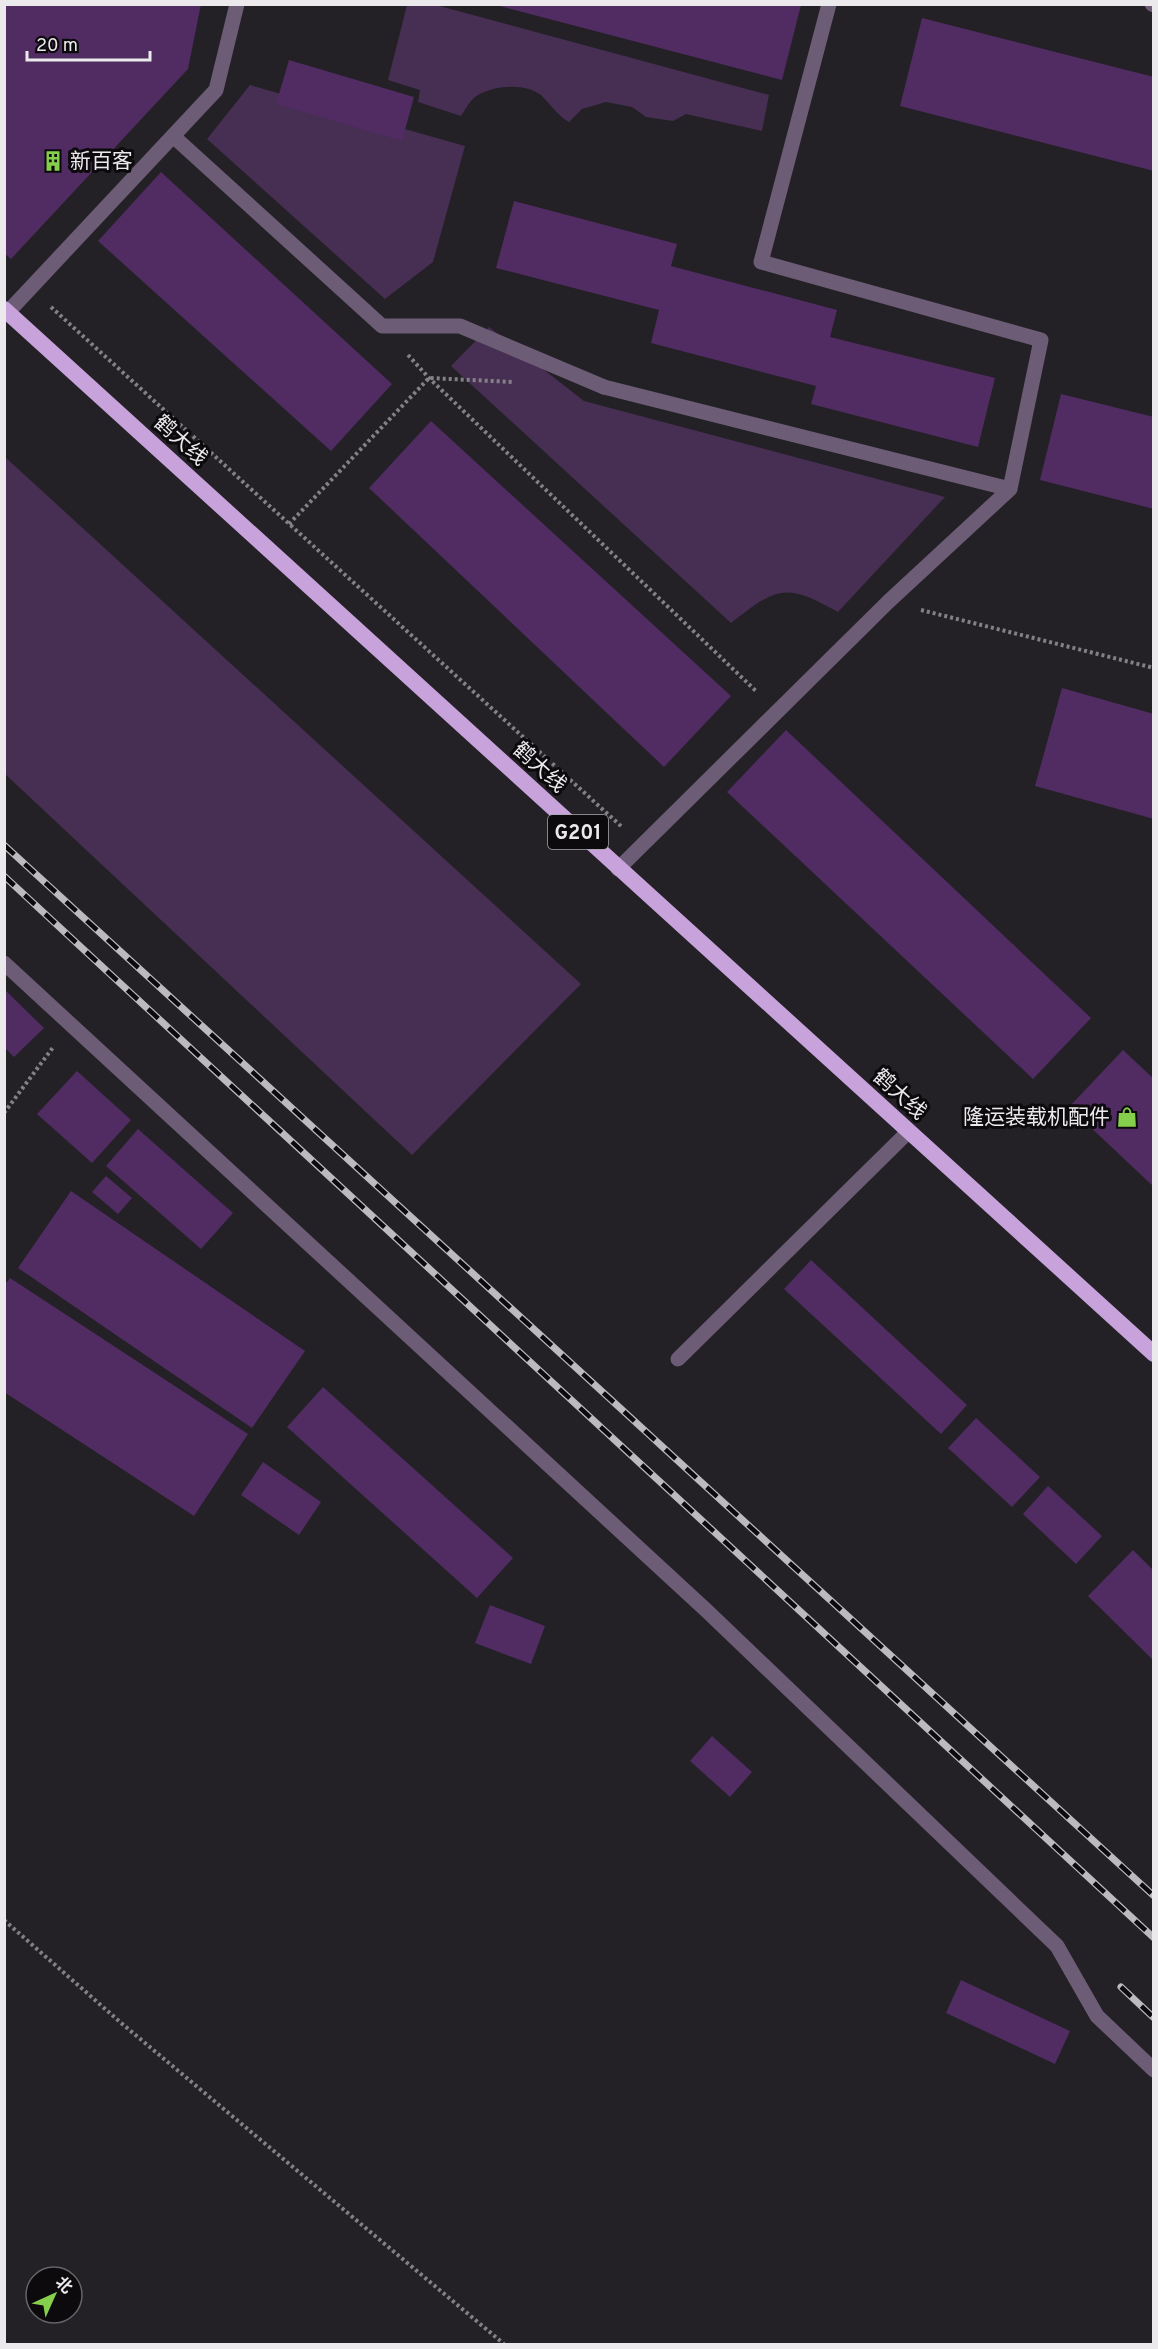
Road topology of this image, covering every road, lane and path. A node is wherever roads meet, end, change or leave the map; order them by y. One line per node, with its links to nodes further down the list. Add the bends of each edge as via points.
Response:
1 (237, 4): 3 (street, via 216,90)
2 (829, 4): 9 (street, via 760,262 1041,340)
3 (173, 136): 4 (street); 6 (street)
4 (31, 288): 5 (street); 10 (path)
5 (6, 310): 11 (highway, 鹤大线 / G201)
6 (382, 326): 7 (path); 9 (street, via 460,326 604,387)
7 (429, 378): 8 (path); 10 (path); 14 (path)
8 (522, 383)
9 (1010, 489): 12 (street)
10 (290, 523): 11 (path); 15 (path)
11 (266, 548): 16 (highway, 鹤大线 / G201)
12 (888, 602): 13 (path); 14 (street)
13 (1154, 668)
14 (778, 711): 15 (street)
15 (642, 845): 16 (street)
16 (618, 869): 20 (highway, 鹤大线 / G201)
17 (4, 963): 18 (street)
18 (70, 1024): 19 (path); 24 (street, via 707,1611 1058,1946 1097,2016)
19 (4, 1113)
20 (908, 1132): 21 (highway, 鹤大线 / G201); 22 (street)
21 (1154, 1354)
22 (678, 1359)
23 (4, 1920): 25 (path)
24 (1154, 2070)
25 (504, 2344)

